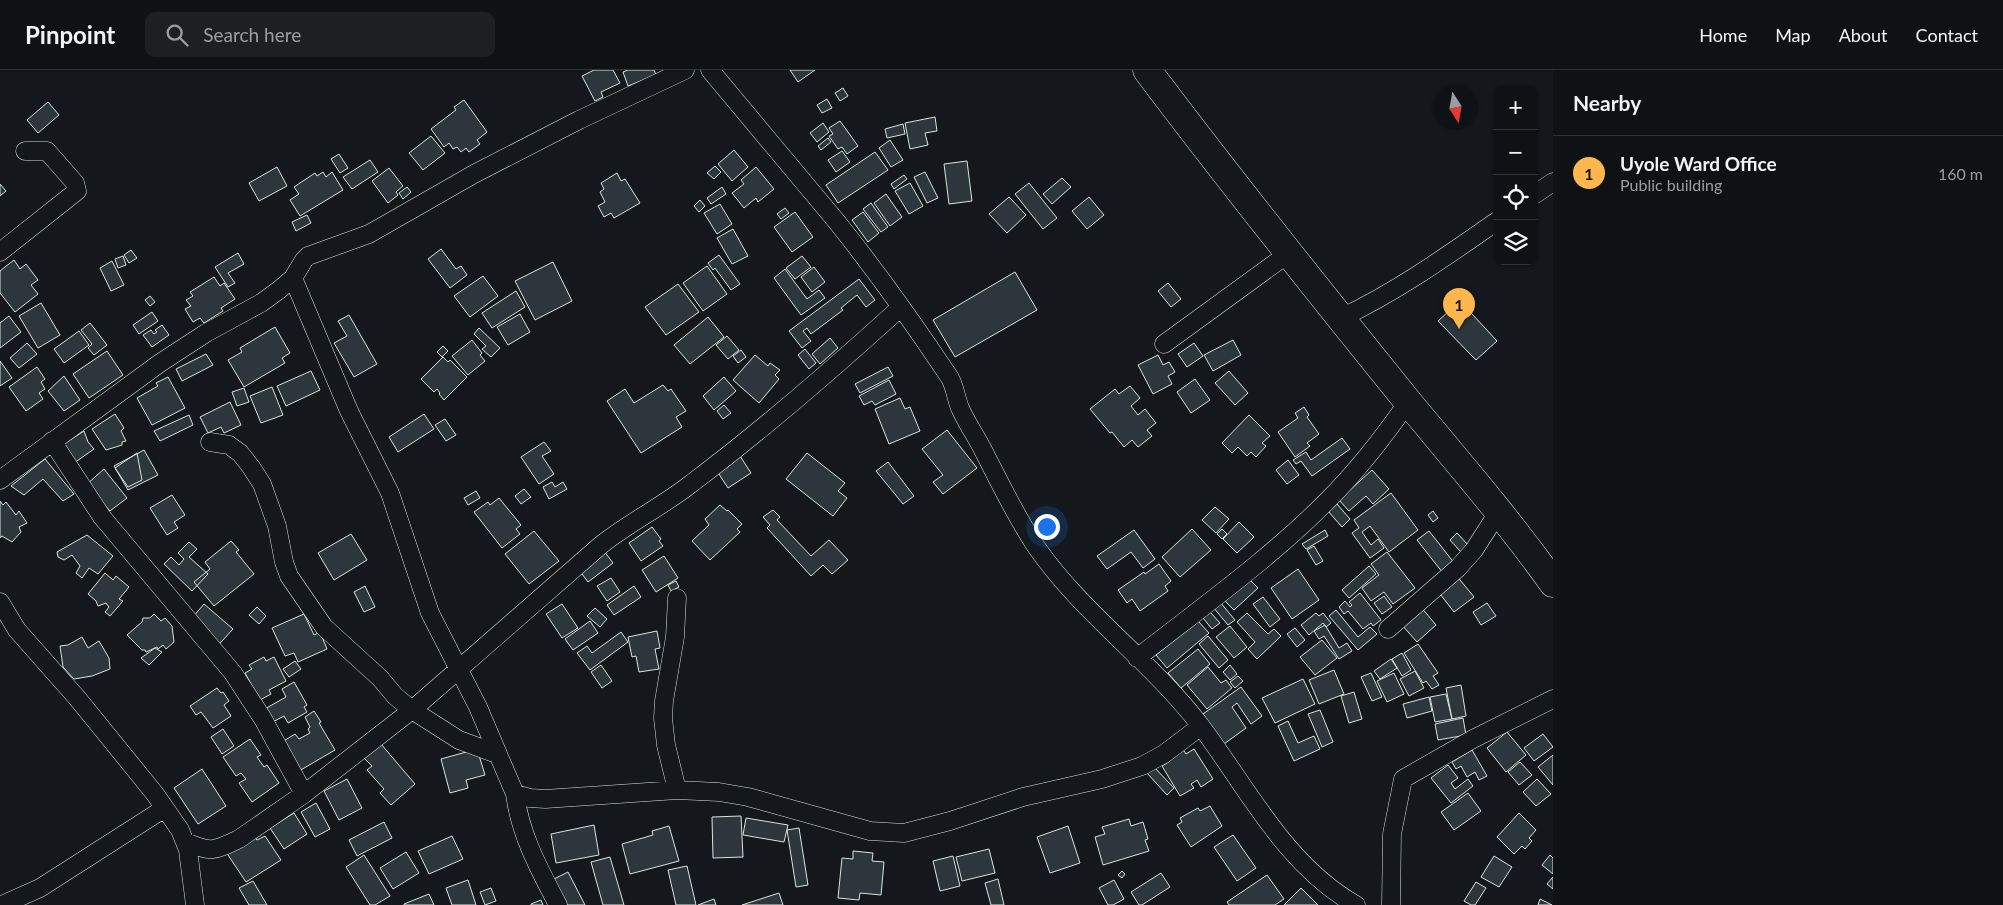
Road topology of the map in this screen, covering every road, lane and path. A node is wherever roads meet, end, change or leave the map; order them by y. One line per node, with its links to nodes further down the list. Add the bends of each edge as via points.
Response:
1 (686, 70): 10 (street, via 474,174 369,234 308,256)
2 (710, 70): 11 (street, via 838,223)
3 (1148, 70): 9 (highway, via 1223,171)
4 (25, 151): 8 (street, via 48,151 75,183 77,191)
5 (1553, 182): 6 (street)
6 (1538, 193)
7 (1493, 224): 12 (street, via 1407,282)
8 (0, 252)
9 (1289, 252): 12 (highway); 13 (street)
10 (293, 278): 15 (street, via 261,303 160,363); 24 (street, via 390,494 430,613)
11 (902, 307): 23 (street, via 952,382 960,407 1038,549 1071,590); 24 (street, via 722,461 587,556)
12 (1341, 318): 14 (highway)
13 (1164, 344)
14 (1408, 402): 18 (highway); 23 (street, via 1350,476 1316,512)
15 (52, 442): 17 (street); 30 (street, via 102,517 233,673)
16 (210, 442): 26 (street, via 229,445 240,453 258,478 277,526 289,576 324,627)
17 (0, 480)
18 (1499, 511): 19 (highway); 22 (street, via 1458,568)
19 (1553, 583)
20 (677, 598): 29 (street, via 675,637 663,718)
21 (0, 602): 32 (street, via 17,630 78,699)
22 (1388, 629)
23 (1137, 658): 27 (street)
24 (460, 669): 26 (street); 28 (street)
25 (1553, 700): 38 (street, via 1480,735 1403,780 1392,834)
26 (412, 710): 28 (street, via 459,740); 30 (street)
27 (1200, 726): 29 (street, via 1164,754 1142,766 1102,779 1022,797 904,833 870,831 748,796); 37 (street, via 1294,853 1327,885)
28 (497, 754): 31 (street)
29 (677, 790): 31 (street, via 570,798 530,798)
30 (304, 794): 33 (street, via 223,847 207,851)
31 (515, 794): 36 (street, via 528,845)
32 (165, 808): 33 (street); 34 (street, via 40,888)
33 (186, 842): 35 (street)
34 (2, 905)
35 (195, 905)
36 (558, 905)
37 (1356, 905)
38 (1391, 905)

